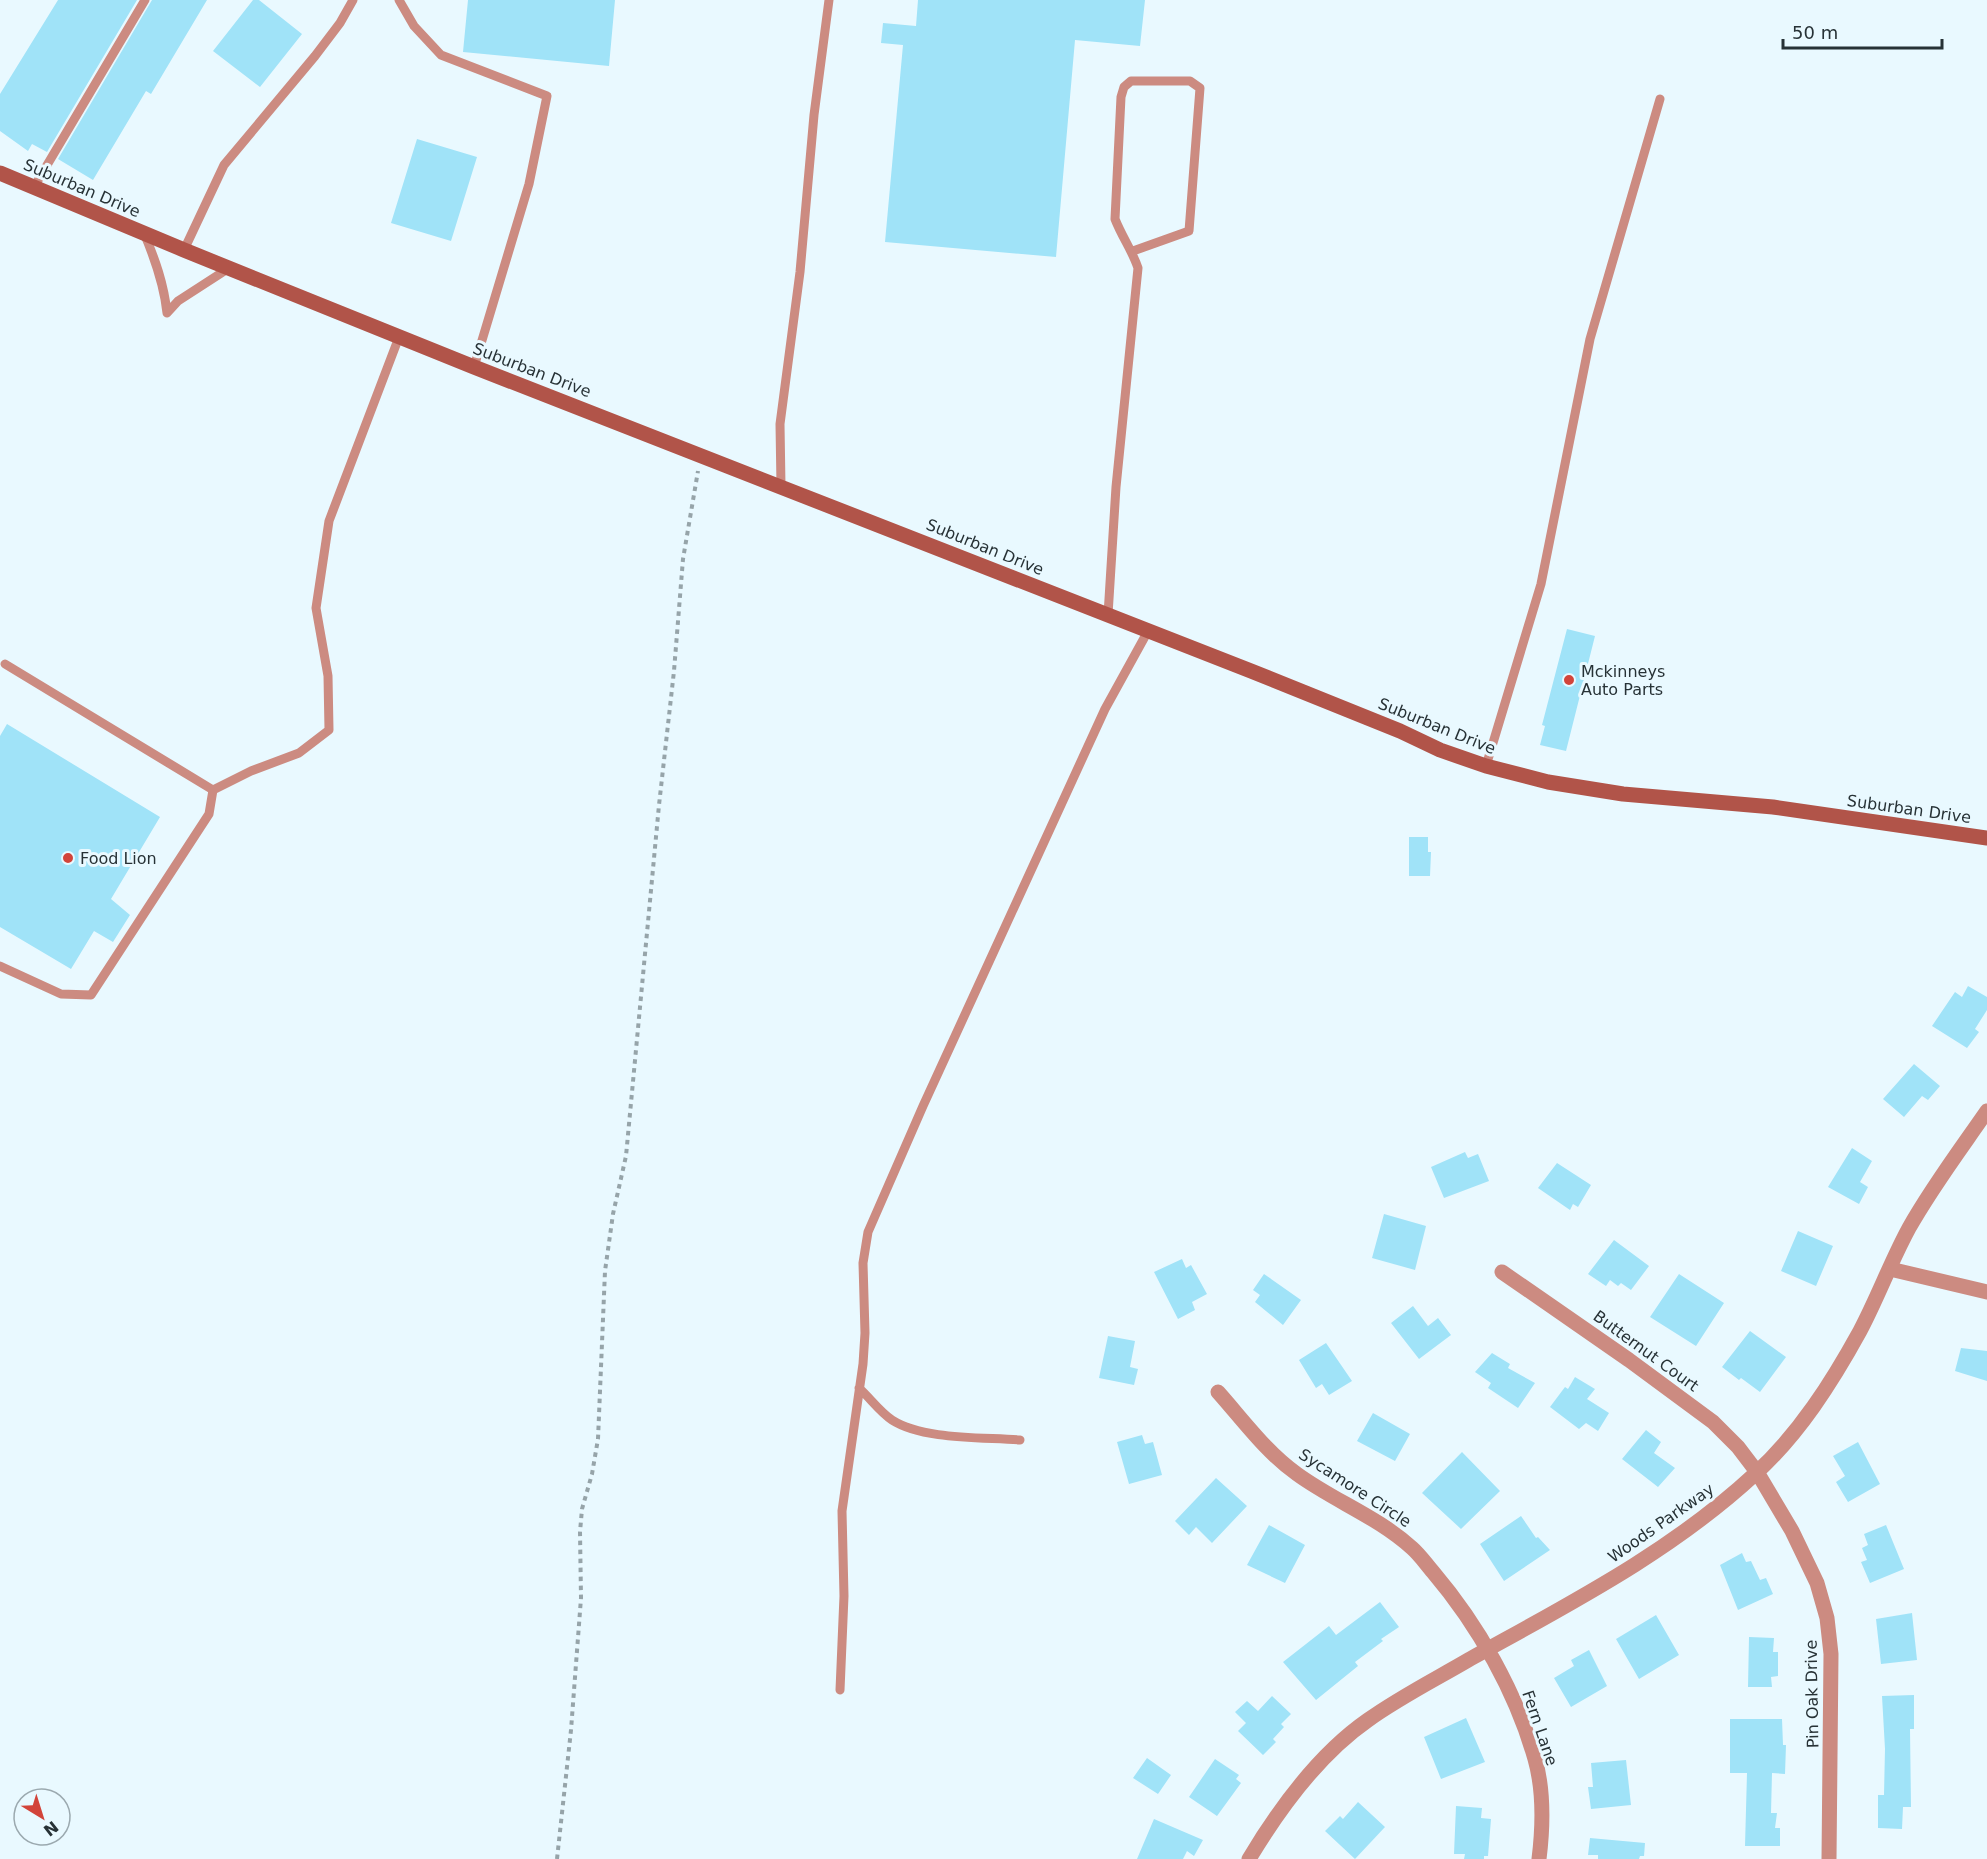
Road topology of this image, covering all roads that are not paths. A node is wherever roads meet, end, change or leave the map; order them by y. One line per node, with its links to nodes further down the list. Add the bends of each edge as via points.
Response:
1 (146, 0): 7 (lane)
2 (354, 0): 9 (lane, via 315,56 224,165)
3 (399, 0): 13 (lane, via 414,26 441,55 547,96 529,184)
4 (829, 0): 14 (lane, via 780,424)
5 (1660, 99): 18 (lane, via 1590,339 1541,584)
6 (0, 173): 7 (main road, Suburban Drive)
7 (34, 187): 8 (main road, Suburban Drive)
8 (144, 233): 9 (main road, Suburban Drive); 11 (lane, via 158,265 167,313 178,301)
9 (184, 250): 11 (main road, Suburban Drive)
10 (1133, 251): 10 (lane, via 1190,231 1200,88 1190,81 1131,81 1124,87 1115,219); 15 (lane, via 1138,268)
11 (229, 268): 12 (main road, Suburban Drive)
12 (399, 337): 13 (main road, Suburban Drive); 19 (lane, via 329,521 316,608 328,676 329,730 299,753)
13 (474, 367): 14 (main road, Suburban Drive)
14 (781, 486): 15 (main road, Suburban Drive)
15 (1108, 615): 16 (main road, Suburban Drive)
16 (1148, 631): 18 (main road, Suburban Drive); 26 (lane, via 1105,709 868,1232 862,1263 865,1333)
17 (5, 664): 19 (lane)
18 (1486, 766): 20 (main road, Suburban Drive, via 1548,782 1623,794 1773,807)
19 (213, 790): 21 (lane, via 209,814 91,995 61,994)
20 (1987, 838)
21 (0, 966)
22 (1987, 1112): 23 (street, Woods Parkway, via 1928,1195)
23 (1890, 1269): 25 (street); 29 (street, Woods Parkway, via 1860,1331 1822,1395)
24 (1502, 1272): 29 (street, Butternut Court, via 1713,1422)
25 (1987, 1292)
26 (859, 1388): 28 (lane, via 891,1419 908,1428 926,1433); 31 (lane, via 842,1511)
27 (1218, 1392): 30 (street, Sycamore Circle, via 1267,1448 1296,1473 1364,1512 1413,1549 1449,1591)
28 (1020, 1440)
29 (1757, 1473): 30 (street, Woods Parkway, via 1676,1539); 34 (street, Pin Oak Drive, via 1817,1582 1827,1618 1832,1654)
30 (1488, 1649): 32 (street, Woods Parkway, via 1366,1720 1295,1791); 33 (street, Fern Lane, via 1535,1760 1541,1797)
31 (840, 1690)
32 (1250, 1859)
33 (1539, 1859)
34 (1829, 1859)

